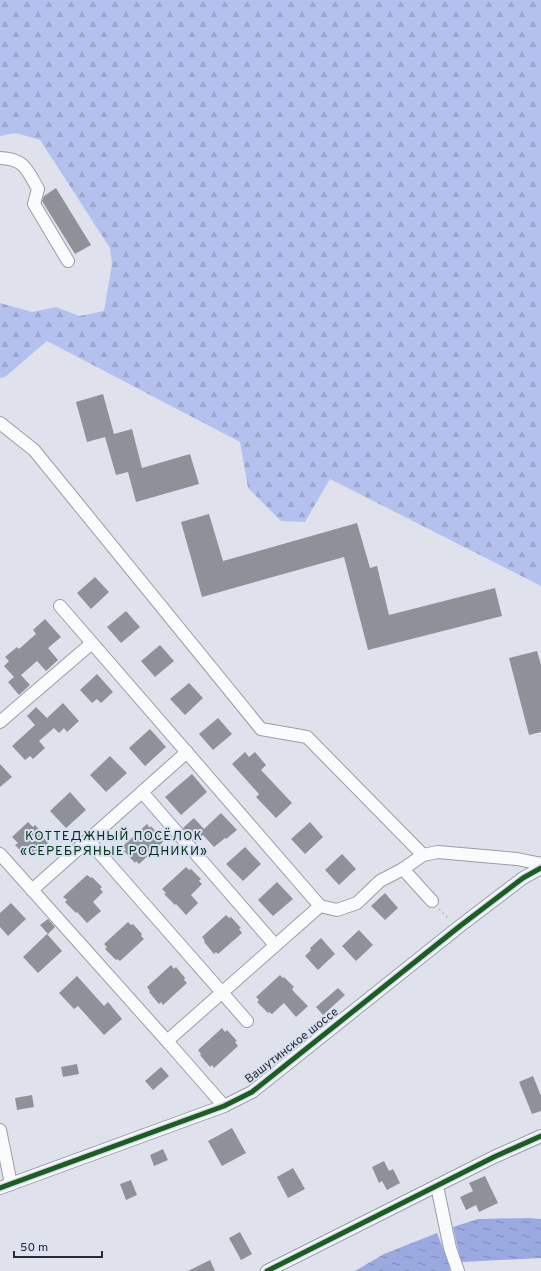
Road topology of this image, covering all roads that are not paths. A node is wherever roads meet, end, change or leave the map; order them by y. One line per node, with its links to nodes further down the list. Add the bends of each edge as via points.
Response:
1 (0, 158): 2 (street, via 12,159 24,165 38,190 34,204)
2 (68, 261)
3 (0, 423): 11 (street, via 34,450 261,729 307,737)
4 (60, 606): 5 (street)
5 (92, 643): 6 (street); 7 (street)
6 (0, 722)
7 (187, 752): 8 (street); 17 (street)
8 (142, 792): 9 (street); 18 (street)
9 (88, 840): 15 (street); 19 (street)
10 (0, 854): 15 (street)
11 (423, 855): 12 (street, via 438,852 517,858); 14 (street)
12 (541, 864)
13 (541, 868): 22 (street, Вашутинское шоссе, via 523,878 460,926 252,1092)
14 (403, 869): 16 (street); 17 (street, via 380,881 357,903 337,910)
15 (32, 890): 21 (street)
16 (432, 901)
17 (320, 906): 18 (street)
18 (275, 945): 19 (street)
19 (222, 993): 20 (street); 21 (street)
20 (247, 1021)
21 (167, 1041): 22 (street)
22 (224, 1106): 25 (street, Вашутинское шоссе)
23 (0, 1130): 25 (street)
24 (541, 1136): 26 (street)
25 (5, 1186)
26 (437, 1186): 27 (street); 28 (street, via 450,1248)
27 (266, 1271)
28 (458, 1271)

